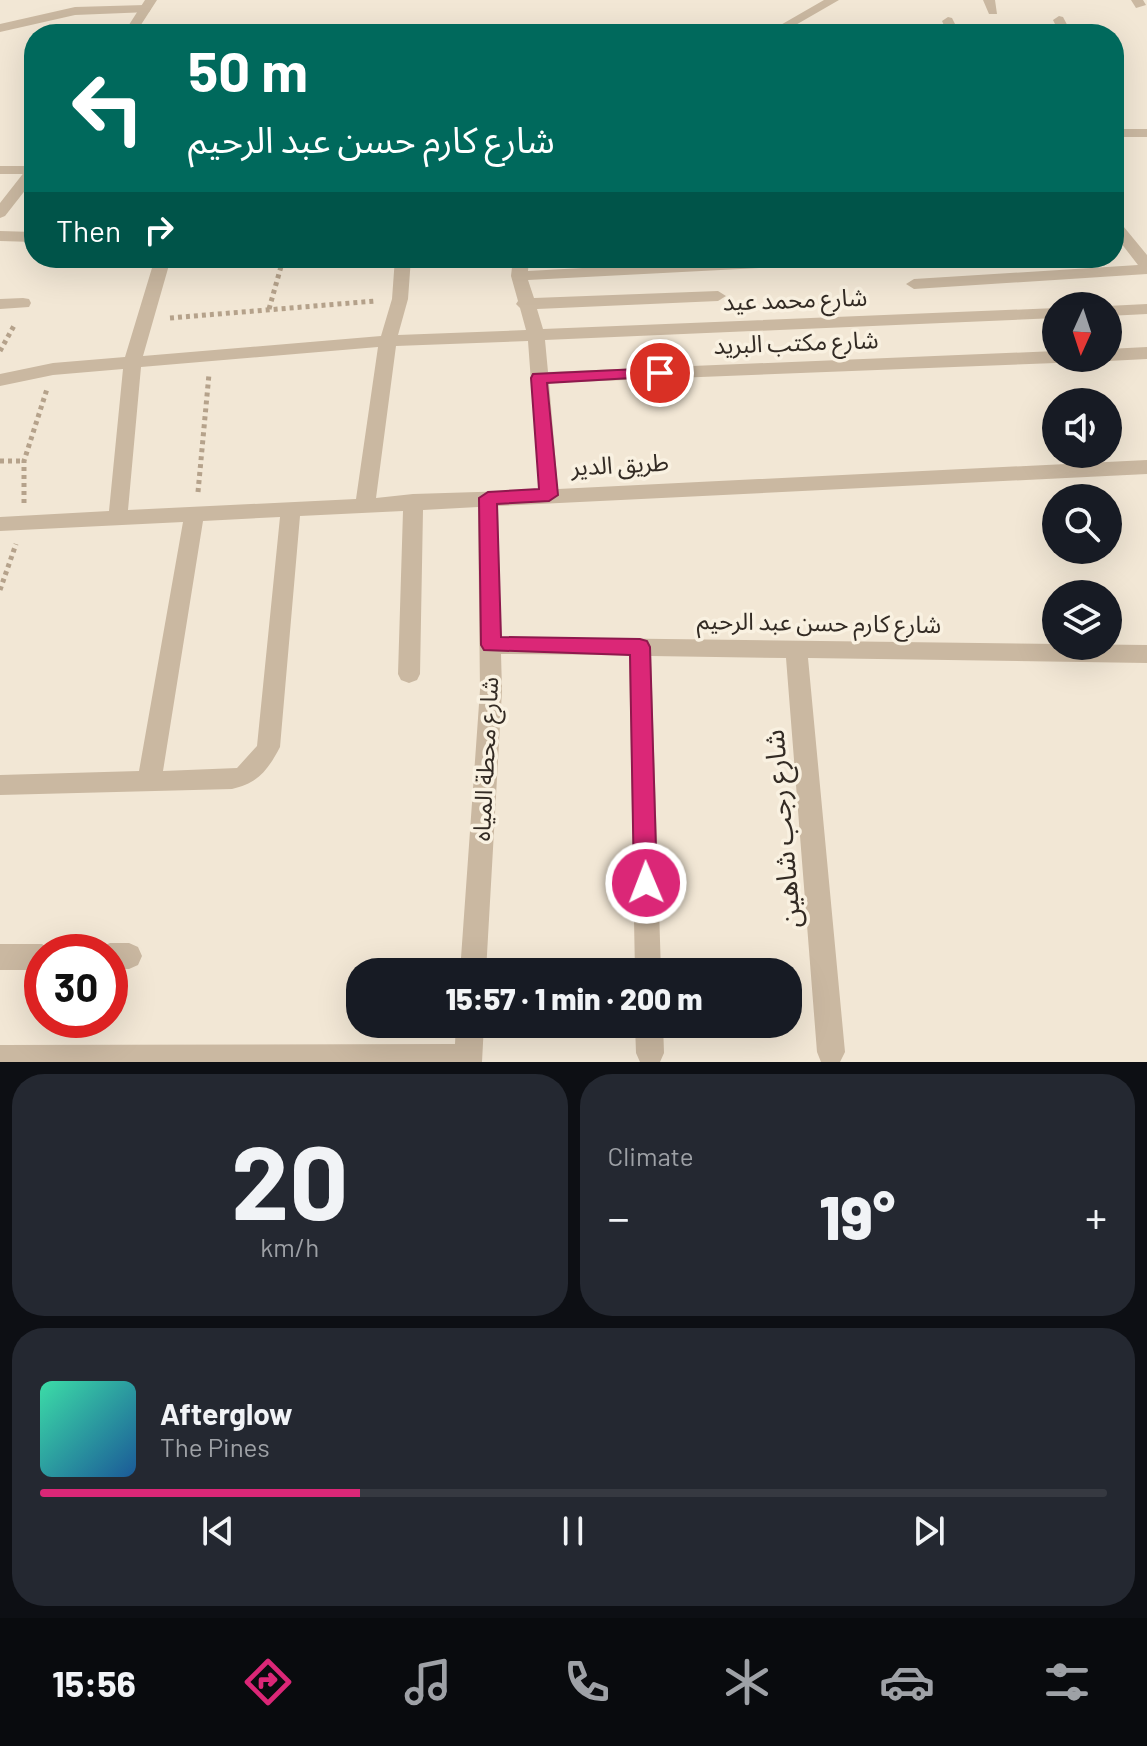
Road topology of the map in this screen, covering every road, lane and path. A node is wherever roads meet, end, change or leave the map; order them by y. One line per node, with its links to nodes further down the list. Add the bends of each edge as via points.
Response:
1 (833, 0): 5 (street)
2 (148, 4): 4 (street); 7 (street, via 75,11)
3 (1059, 20): 6 (street)
4 (135, 24)
5 (789, 24)
6 (1061, 24)
7 (0, 28)
8 (1124, 132): 9 (street)
9 (1147, 133)
10 (0, 170): 11 (street)
11 (24, 170)
12 (24, 183): 13 (street)
13 (0, 213)
14 (0, 236): 15 (street)
15 (24, 237)
16 (1124, 239): 22 (street)
17 (160, 268): 34 (street)
18 (280, 268): 30 (path)
19 (402, 268): 26 (street)
20 (520, 268): 23 (street)
21 (667, 268): 23 (street)
22 (1147, 268): 24 (street)
23 (519, 276): 29 (street)
24 (914, 284)
25 (718, 296): 29 (street)
26 (400, 299): 30 (path); 36 (street)
27 (23, 303): 28 (street); 37 (path)
28 (0, 304)
29 (524, 304): 35 (street)
30 (269, 309): 34 (path)
31 (1147, 309): 32 (street)
32 (1122, 310)
33 (1042, 314): 35 (street, شارع محمد عيد)
34 (144, 321): 42 (street)
35 (536, 335): 36 (street, شارع محمد عيد); 44 (street)
36 (388, 341): 40 (street, شارع محمد عيد); 52 (street)
37 (0, 351)
38 (1147, 353): 39 (street)
39 (1122, 354)
40 (211, 357): 42 (street, شارع محمد عيد); 54 (path)
41 (1042, 358): 44 (street, شارع مكتب البريد)
42 (133, 361): 43 (street, شارع محمد عيد); 55 (street)
43 (53, 369): 45 (street, شارع محمد عيد); 47 (path)
44 (539, 378): 49 (street)
45 (0, 380)
46 (0, 461): 47 (path)
47 (24, 461): 56 (path)
48 (1147, 467): 49 (street, طريق الدير)
49 (549, 495): 50 (street, طريق الدير)
50 (488, 498): 51 (street, طريق الدير); 59 (street, شارع محطة المياه)
51 (413, 501): 52 (street, طريق الدير); 63 (street)
52 (365, 504): 53 (street, طريق الدير)
53 (291, 508): 54 (street, طريق الدير); 64 (street, via 268,747 262,759 244,777)
54 (195, 512): 55 (street, طريق الدير); 64 (street)
55 (118, 516): 56 (street, طريق الدير)
56 (23, 522): 57 (street, طريق الدير); 58 (path)
57 (0, 524)
58 (0, 590)
59 (491, 645): 60 (street, شارع كارم حسن عبد الرحيم); 68 (street, شارع محطة المياه)
60 (640, 647): 61 (street, شارع كارم حسن عبد الرحيم); 69 (street)
61 (796, 649): 62 (street, شارع كارم حسن عبد الرحيم); 72 (street, شارع رجب شاهين)
62 (1147, 654)
63 (409, 674)
64 (149, 781): 65 (street)
65 (0, 785)
66 (0, 957): 67 (street)
67 (24, 957)
68 (474, 958)
69 (648, 958)
70 (469, 1038): 75 (street)
71 (649, 1038): 73 (street)
72 (831, 1052)
73 (650, 1053)
74 (0, 1059): 75 (street)
75 (468, 1060)

